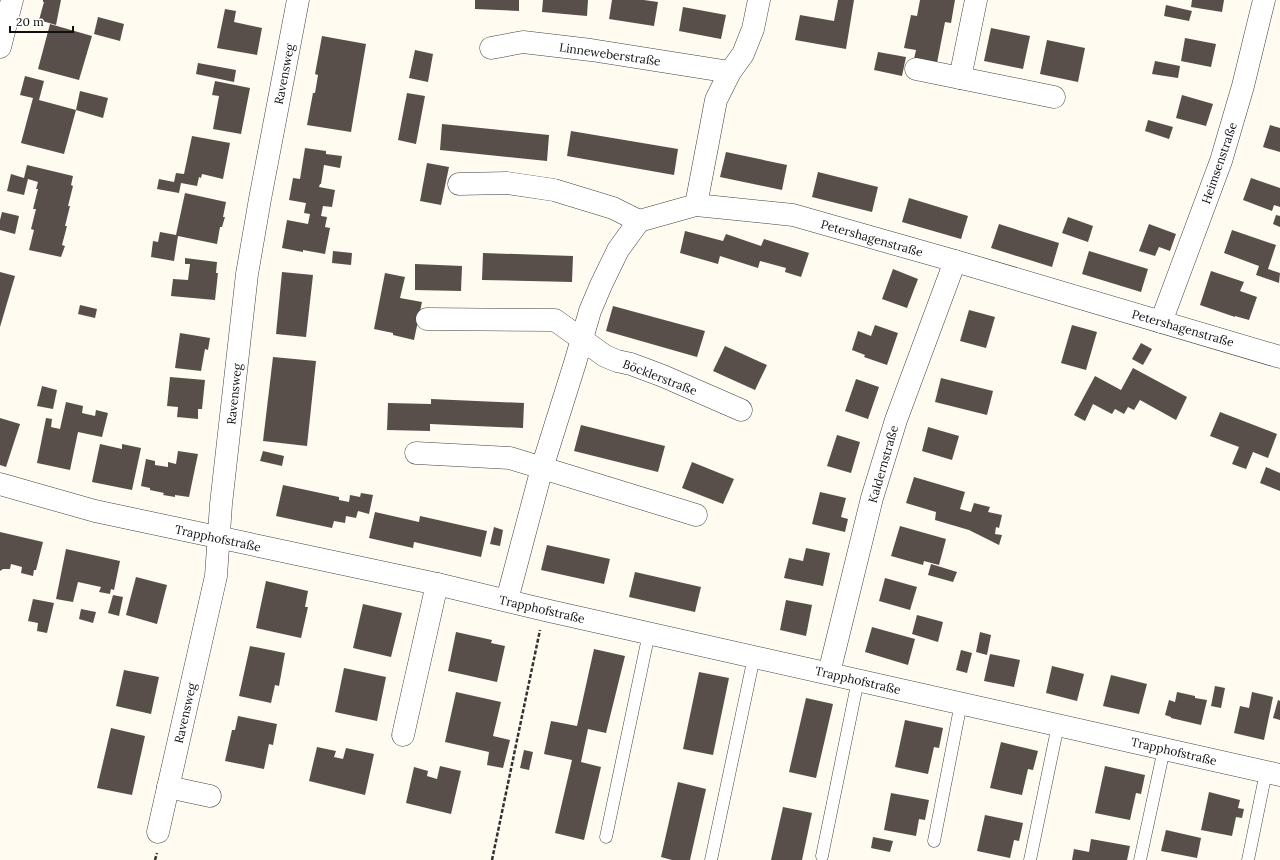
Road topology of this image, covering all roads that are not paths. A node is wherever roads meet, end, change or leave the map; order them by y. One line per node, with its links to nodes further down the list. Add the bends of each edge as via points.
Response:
1 (12, 0): 6 (street)
2 (298, 0): 25 (street, Ravensweg, via 248,274)
3 (758, 0): 9 (street, via 753,29 743,54)
4 (976, 0): 10 (street)
5 (1264, 0): 17 (street, Heimsenstraße, via 1221,161)
6 (0, 47)
7 (491, 48): 9 (street, Linneweberstraße, via 523,42)
8 (916, 69): 10 (street)
9 (730, 72): 13 (street, via 716,100)
10 (960, 78): 11 (street)
11 (1054, 98)
12 (459, 184): 14 (street, via 507,183 554,190 612,208)
13 (696, 205): 14 (street, Petershagenstraße); 15 (street, Petershagenstraße, via 793,215)
14 (639, 221): 18 (street, via 618,250 601,285)
15 (955, 261): 17 (street, Petershagenstraße); 30 (street, Kaldernstraße, via 896,420 872,498)
16 (427, 319): 18 (street, Böcklerstraße, via 555,320)
17 (1161, 322): 19 (street, Petershagenstraße)
18 (582, 340): 20 (street, Böcklerstraße, via 605,356 632,364); 22 (street)
19 (1280, 357)
20 (741, 410)
21 (416, 453): 22 (street, via 510,458)
22 (542, 468): 24 (street); 27 (street)
23 (0, 484): 25 (street, Trapphofstraße, via 95,511)
24 (696, 515)
25 (219, 538): 26 (street, Trapphofstraße); 37 (street, Ravensweg, via 216,576)
26 (437, 584): 27 (street, Trapphofstraße); 34 (street)
27 (507, 600): 28 (street, Trapphofstraße)
28 (650, 633): 29 (street, Trapphofstraße); 40 (lane)
29 (754, 657): 30 (street, Trapphofstraße); 43 (lane)
30 (828, 673): 31 (street, Trapphofstraße)
31 (858, 680): 32 (street, Trapphofstraße); 42 (lane)
32 (961, 703): 33 (street, Trapphofstraße); 41 (lane)
33 (1058, 725): 35 (street, Trapphofstraße); 44 (lane)
34 (403, 735)
35 (1164, 749): 36 (street, Trapphofstraße); 45 (lane)
36 (1273, 773): 46 (lane)
37 (168, 787): 38 (street); 39 (street, Ravensweg)
38 (210, 796)
39 (158, 832)
40 (606, 837)
41 (934, 841)
42 (822, 856)
43 (711, 860)
44 (1030, 860)
45 (1140, 860)
46 (1248, 860)

